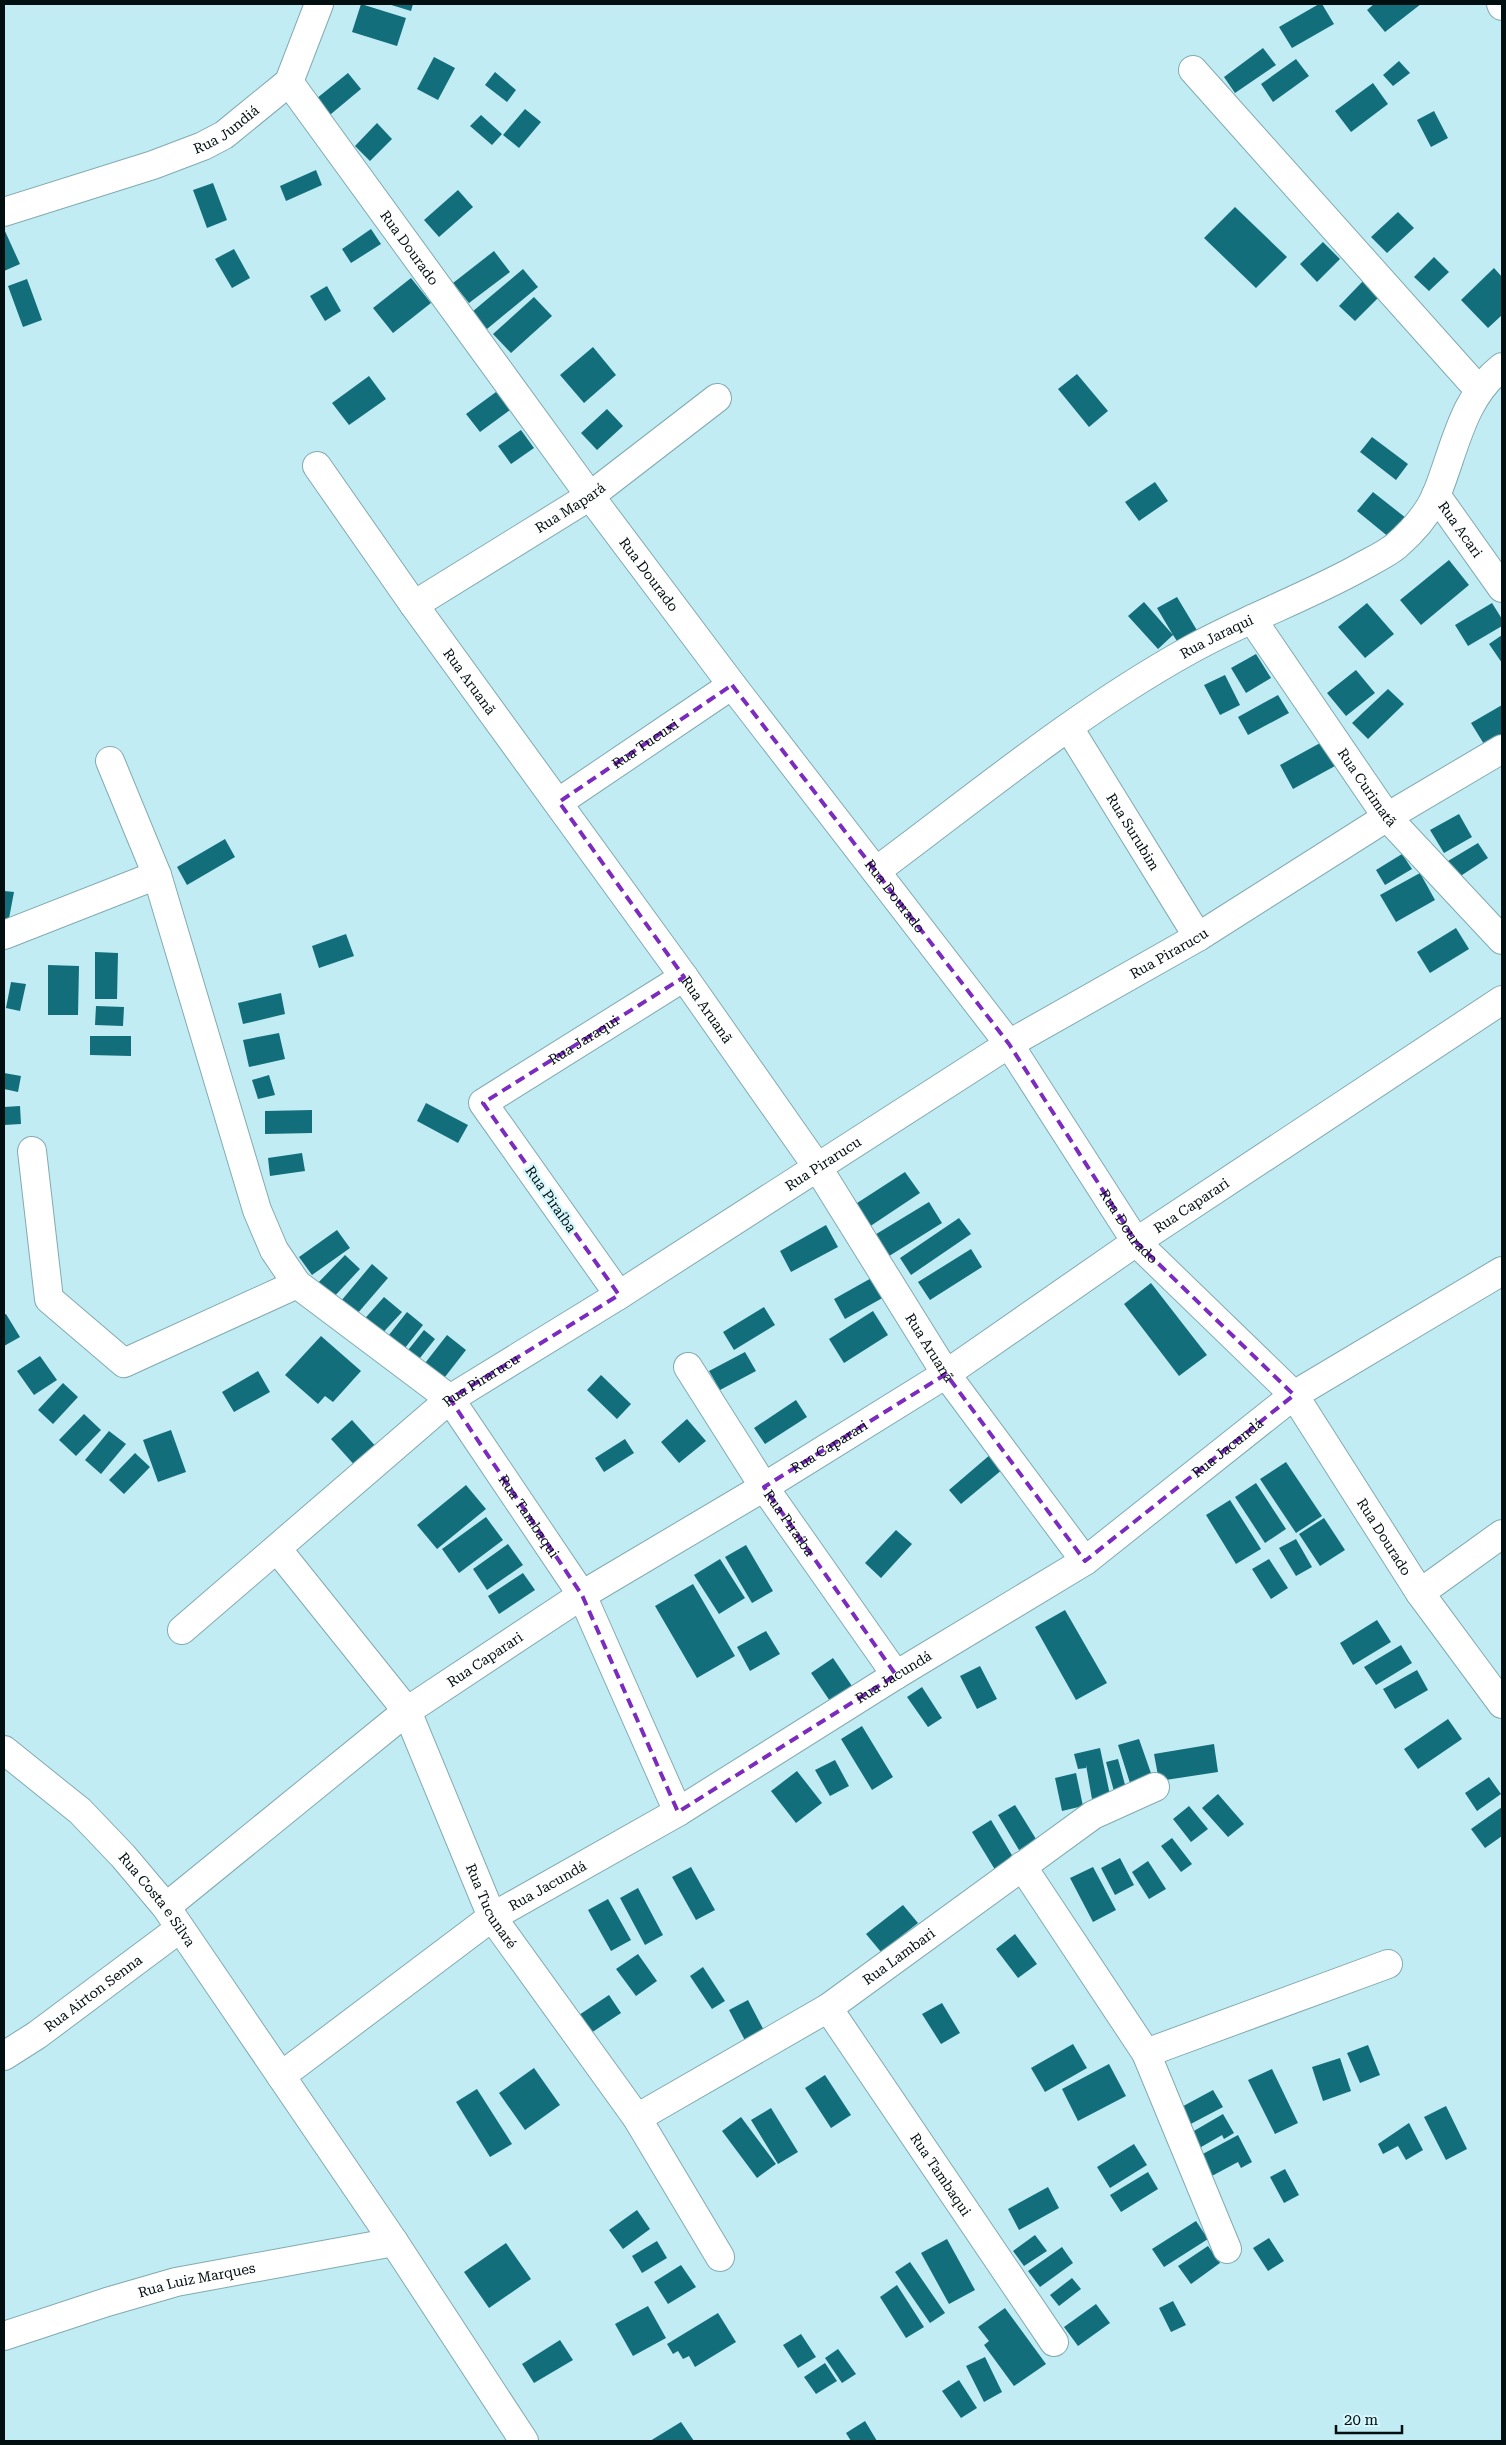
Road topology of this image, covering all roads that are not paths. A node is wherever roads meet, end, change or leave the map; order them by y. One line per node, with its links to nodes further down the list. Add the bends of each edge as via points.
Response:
1 (319, 4): 3 (street)
2 (1193, 70): 6 (street)
3 (289, 82): 4 (street, Rua Jundiá, via 224,134 203,146); 10 (street, Rua Dourado)
4 (4, 212)
5 (1502, 367): 6 (street, Rua Jaraqui)
6 (1479, 390): 9 (street, Rua Jaraqui, via 1466,409)
7 (717, 398): 10 (street, Rua Mapará)
8 (317, 466): 12 (street, Rua Aruanã)
9 (1436, 495): 11 (street, Rua Acari); 13 (street, Rua Jaraqui, via 1425,514 1395,547 1338,579)
10 (590, 496): 12 (street, Rua Mapará); 14 (street, Rua Dourado)
11 (1502, 588)
12 (414, 605): 18 (street, Rua Aruanã)
13 (1252, 619): 15 (street, Rua Jaraqui, via 1188,650); 19 (street, Rua Curimatã)
14 (732, 685): 18 (street, Rua Tucuxi); 20 (street, Rua Dourado)
15 (1068, 728): 20 (street, Rua Jaraqui); 23 (street, Rua Surubim)
16 (1502, 749): 19 (street, Rua Pirarucu)
17 (110, 761): 21 (street, Rua Tambaqui)
18 (559, 802): 25 (street, Rua Aruanã)
19 (1387, 817): 23 (street, Rua Pirarucu); 24 (street, Rua Curimatã)
20 (876, 871): 27 (street, Rua Dourado)
21 (157, 875): 22 (street); 33 (street, Rua Tambaqui, via 257,1210 274,1250)
22 (4, 936)
23 (1198, 937): 27 (street, Rua Pirarucu)
24 (1502, 940)
25 (684, 977): 28 (street, Rua Jaraqui); 30 (street, Rua Aruanã)
26 (1502, 1000): 31 (street, Rua Caparari)
27 (1009, 1044): 30 (street, Rua Pirarucu); 31 (street, Rua Dourado)
28 (483, 1103): 34 (street, Rua Piraíba)
29 (32, 1151): 33 (street, via 49,1299 124,1364)
30 (818, 1168): 34 (street, Rua Pirarucu); 36 (street, Rua Aruanã)
31 (1136, 1242): 36 (street, Rua Caparari); 37 (street, Rua Dourado)
32 (1502, 1271): 37 (street, Rua Jacundá)
33 (297, 1284): 38 (street, Rua Tambaqui)
34 (619, 1295): 38 (street, Rua Pirarucu)
35 (688, 1367): 39 (street, Rua Piraíba)
36 (946, 1374): 39 (street, Rua Caparari); 42 (street, Rua Aruanã)
37 (1294, 1395): 42 (street, Rua Jacundá); 43 (street, Rua Dourado)
38 (450, 1399): 41 (street, Rua Pirarucu); 44 (street, Rua Tambaqui)
39 (764, 1487): 44 (street, Rua Caparari); 46 (street, Rua Piraíba)
40 (1502, 1534): 43 (street)
41 (278, 1550): 45 (street, Rua Pirarucu); 48 (street, Rua Tucunaré)
42 (1084, 1560): 46 (street, Rua Jacundá)
43 (1420, 1593): 47 (street, Rua Dourado)
44 (582, 1595): 48 (street, Rua Caparari); 51 (street, Rua Tambaqui)
45 (182, 1630)
46 (896, 1675): 51 (street, Rua Jacundá)
47 (1502, 1704)
48 (406, 1711): 53 (street, Rua Tucunaré); 54 (street, Rua Caparari)
49 (4, 1750): 54 (street, Rua Costa e Silva, via 80,1812 123,1856)
50 (1155, 1787): 52 (street, Rua Lambari, via 1093,1815)
51 (678, 1812): 53 (street, Rua Jacundá)
52 (1022, 1866): 56 (street, Rua Lambari); 57 (street)
53 (492, 1917): 59 (street, Rua Jacundá); 60 (street, Rua Tucunaré)
54 (173, 1918): 58 (street, Rua Airton Senna, via 37,2035); 59 (street, Rua Costa e Silva)
55 (1388, 1964): 57 (street)
56 (828, 2008): 60 (street, Rua Lambari); 65 (street, Rua Tambaqui)
57 (1146, 2053): 62 (street)
58 (4, 2056)
59 (281, 2076): 61 (street, Rua Costa e Silva)
60 (637, 2118): 63 (street, Rua Tucunaré)
61 (394, 2242): 64 (street, Rua Luiz Marques, via 176,2282); 66 (street, Rua Costa e Silva)
62 (1227, 2249)
63 (720, 2257)
64 (4, 2336)
65 (1054, 2342)
66 (524, 2441)

